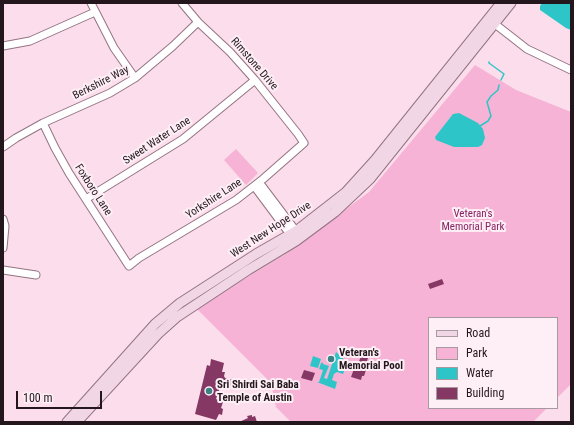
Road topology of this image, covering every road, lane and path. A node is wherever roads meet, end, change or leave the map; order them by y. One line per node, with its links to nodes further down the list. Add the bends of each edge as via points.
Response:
1 (91, 3): 5 (street)
2 (182, 3): 6 (street, Rimstone Drive)
3 (500, 3): 18 (main road, West New Hope Drive, via 366,171 346,192)
4 (511, 3): 7 (main road, West New Hope Drive)
5 (95, 12): 8 (street, via 30,41); 10 (street, via 114,48)
6 (198, 22): 10 (street, Berkshire Way); 11 (street, Rimstone Drive)
7 (495, 24): 9 (street, via 527,49); 19 (main road, West New Hope Drive, via 370,179 335,212)
8 (3, 46)
9 (571, 70)
10 (135, 78): 12 (street, Berkshire Way, via 110,93)
11 (255, 80): 13 (street, Rimstone Drive); 16 (street, Sweet Water Lane, via 183,139)
12 (43, 123): 14 (street, Berkshire Way); 16 (street, Foxboro Lane)
13 (304, 143): 15 (street, Yorkshire Lane)
14 (3, 147)
15 (257, 184): 18 (street); 21 (street, Yorkshire Lane)
16 (86, 199): 21 (street, Foxboro Lane)
17 (3, 219): 20 (street)
18 (292, 233): 19 (street); 24 (main road, West New Hope Drive, via 186,299 155,324)
19 (296, 241): 25 (main road, West New Hope Drive, via 177,317 158,334)
20 (3, 248)
21 (129, 266)
22 (3, 270): 23 (street)
23 (36, 275)
24 (67, 422)
25 (77, 422)

